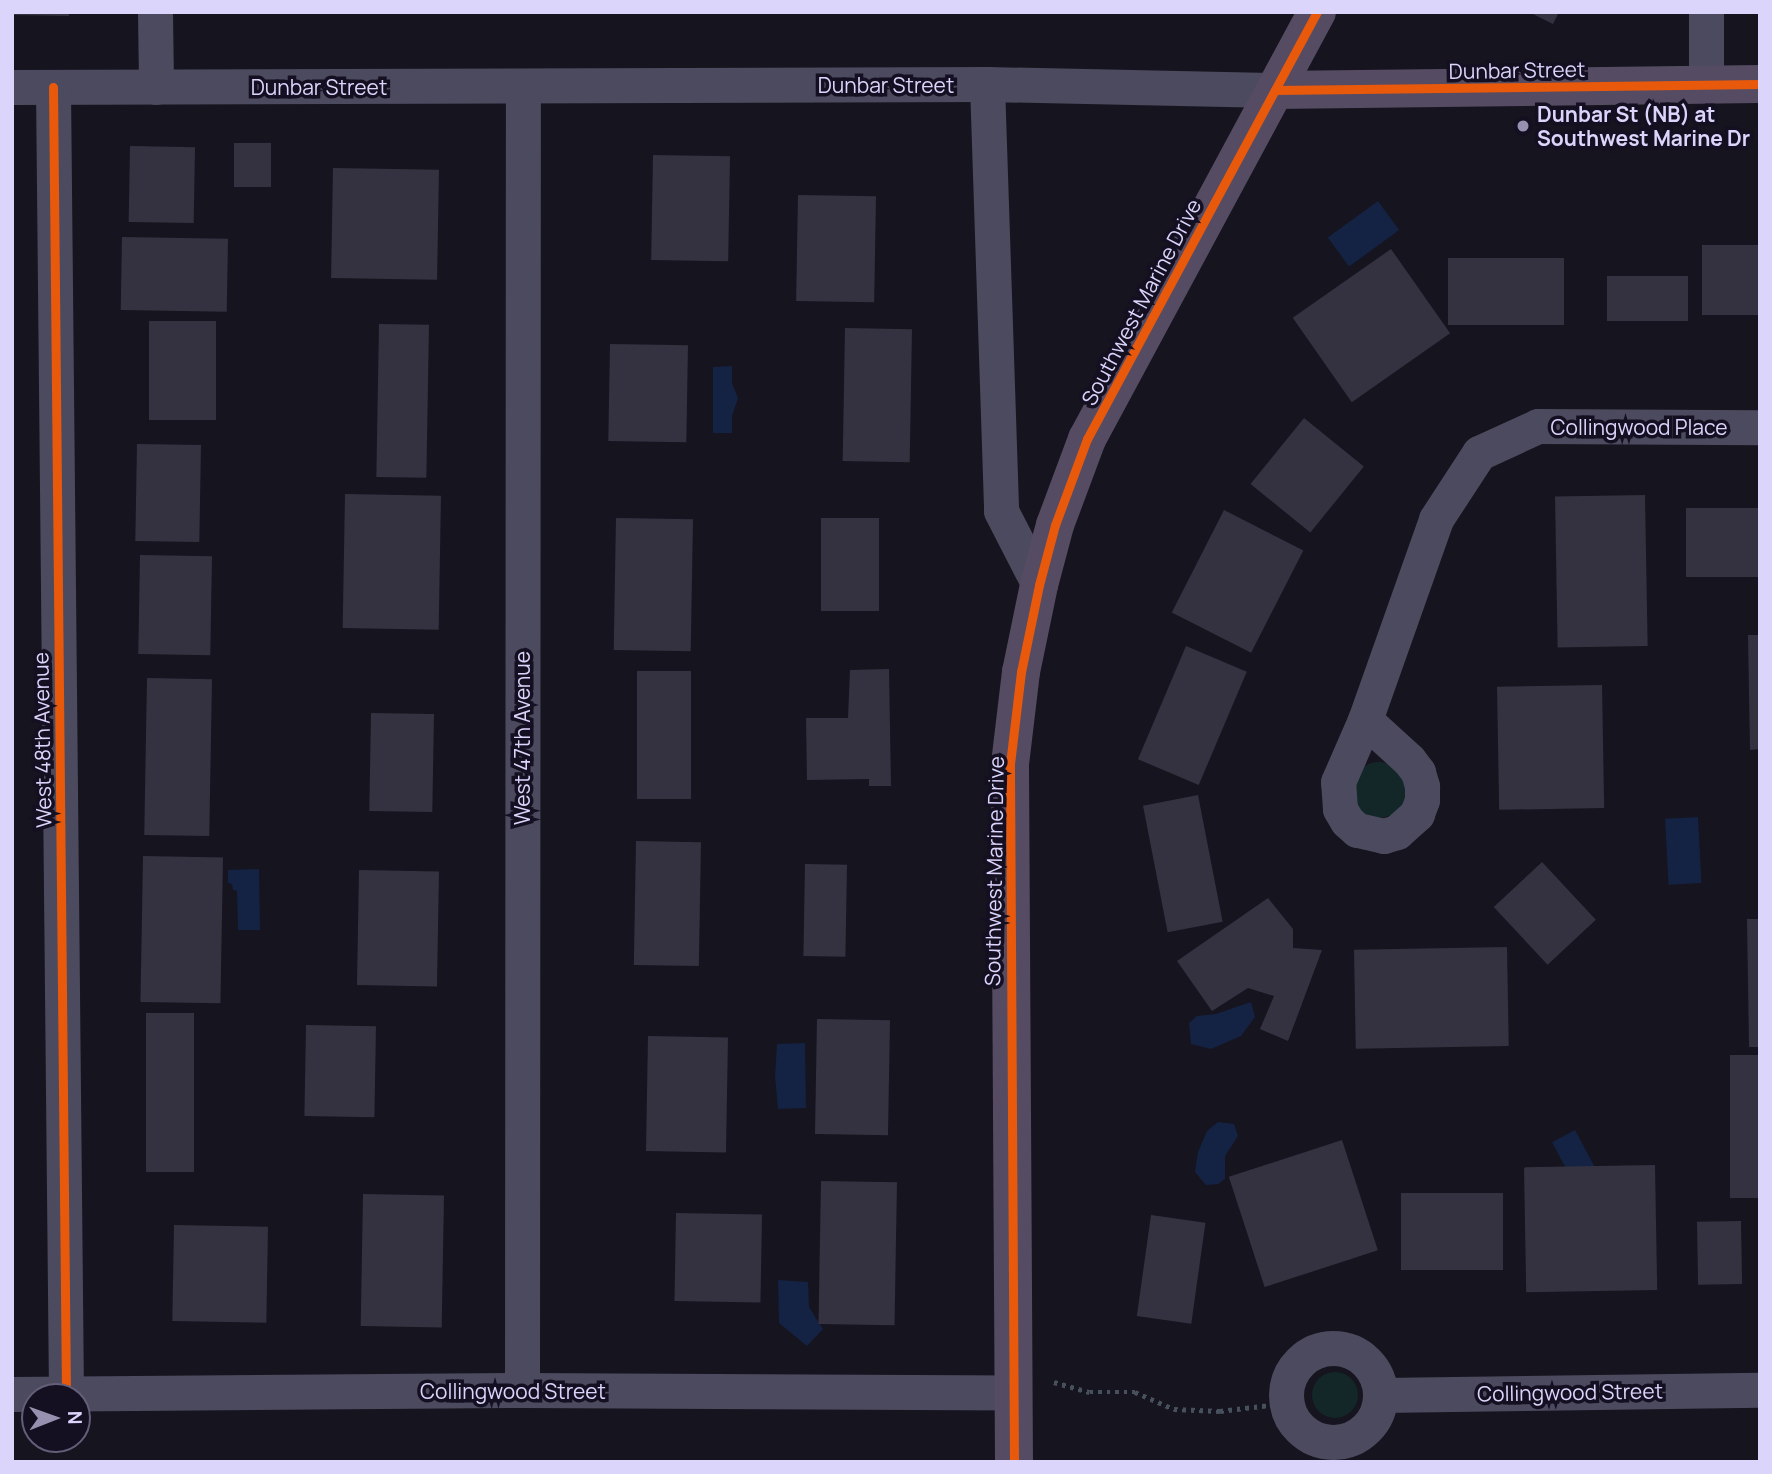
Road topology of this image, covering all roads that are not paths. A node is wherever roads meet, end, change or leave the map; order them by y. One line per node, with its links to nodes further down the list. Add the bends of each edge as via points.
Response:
1 (155, 12): 10 (street)
2 (1317, 12): 11 (main road, Southwest Marine Drive)
3 (1706, 12): 6 (street)
4 (987, 84): 7 (street, Dunbar Street); 11 (street, Dunbar Street); 13 (street, via 1001,511)
5 (1760, 84): 6 (main road, Dunbar Street)
6 (1706, 85): 11 (main road, Dunbar Street)
7 (523, 86): 10 (street, Dunbar Street); 16 (street, West 47th Avenue)
8 (12, 87): 9 (street, Dunbar Street)
9 (52, 87): 10 (street, Dunbar Street); 15 (street, West 48th Avenue)
10 (156, 87)
11 (1275, 90): 13 (main road, Southwest Marine Drive, via 1087,439 1055,525)
12 (1760, 427): 14 (street, Collingwood Place, via 1538,426 1479,453 1436,519)
13 (1039, 585): 18 (main road, Southwest Marine Drive, via 1021,672 1010,764)
14 (1365, 720)
15 (66, 1383)
16 (522, 1390): 18 (street, Collingwood Street); 19 (street, Collingwood Street)
17 (1760, 1390): 20 (street, Collingwood Street)
18 (1014, 1393): 21 (main road, Southwest Marine Drive)
19 (91, 1394)
20 (1381, 1395): 20 (street, via 1371,1424 1360,1435 1330,1443 1308,1435 1291,1418 1286,1385 1305,1356 1338,1348 1355,1352 1368,1363 1378,1378)
21 (1014, 1462)

